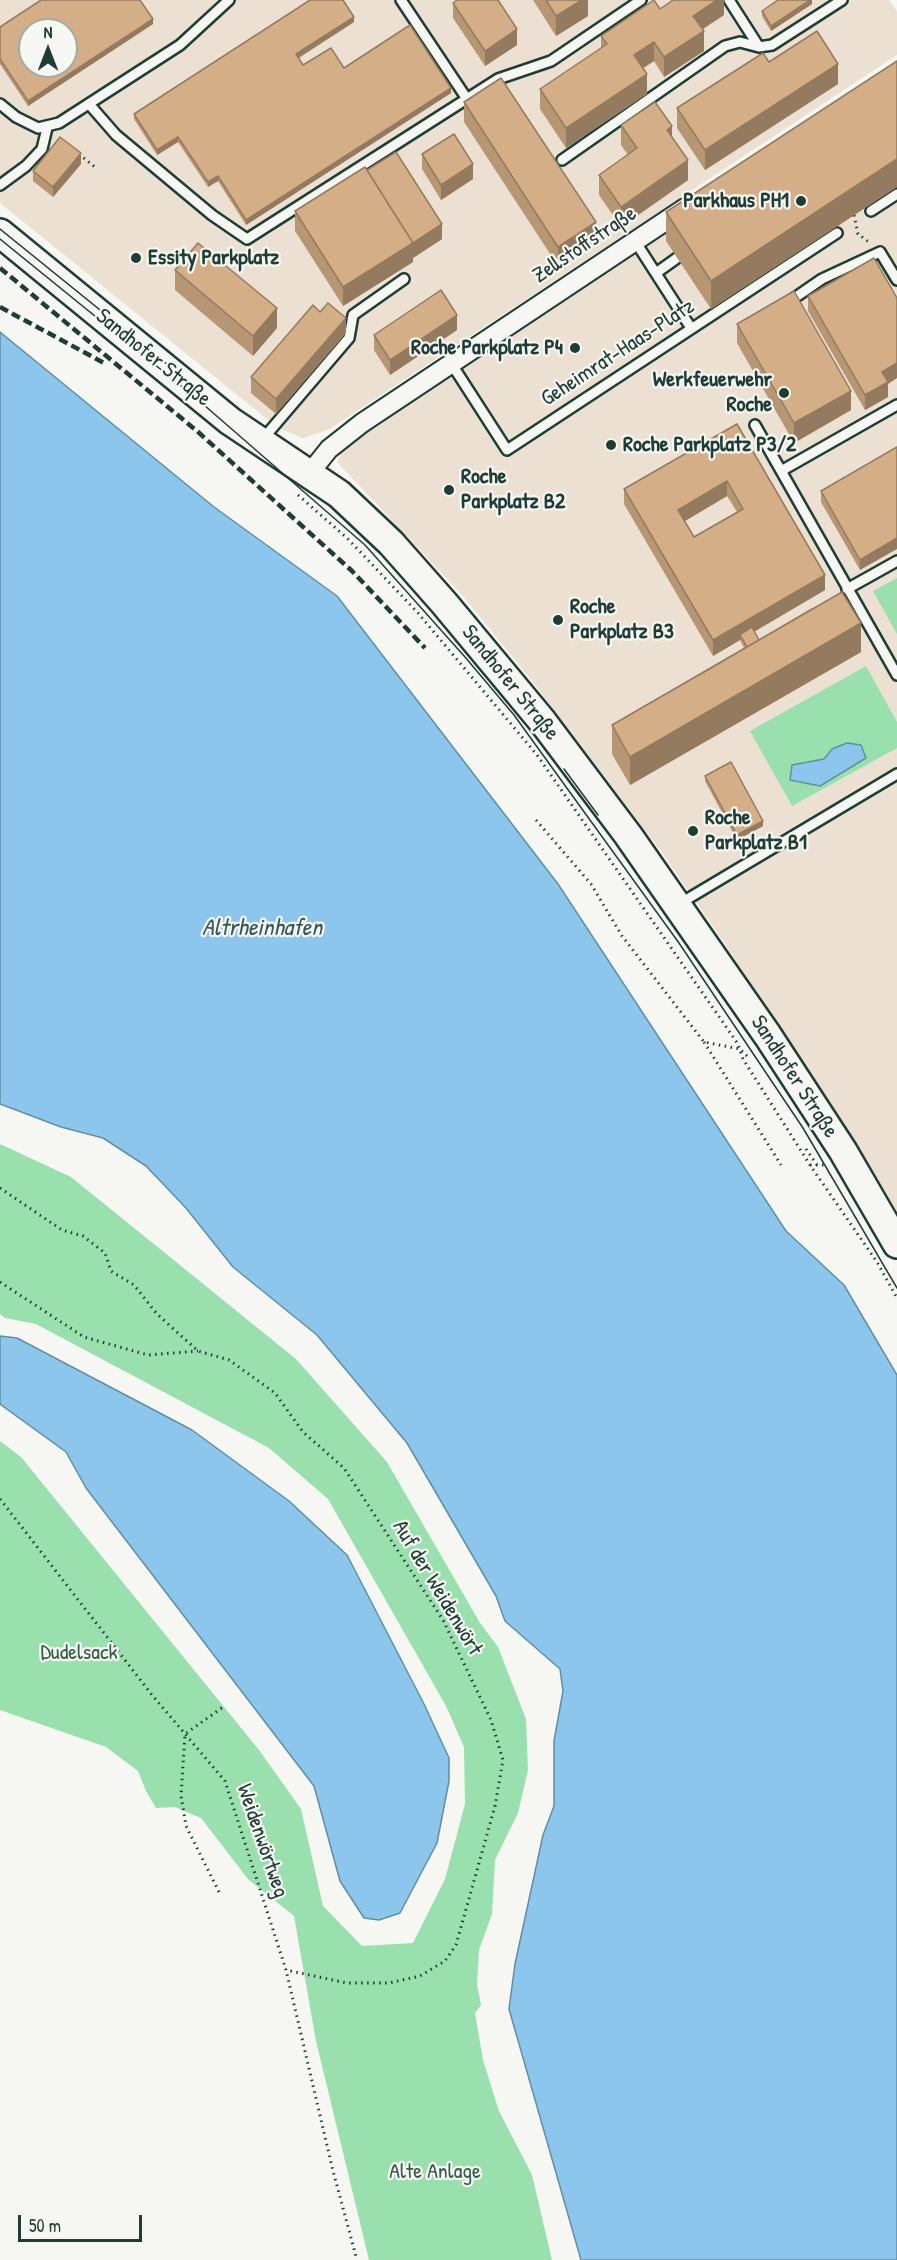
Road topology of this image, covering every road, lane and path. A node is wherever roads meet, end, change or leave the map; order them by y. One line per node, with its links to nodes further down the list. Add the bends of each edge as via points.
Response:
1 (229, 0): 9 (lane, via 180,45)
2 (401, 0): 7 (lane)
3 (641, 0): 7 (lane, via 551,61 498,79)
4 (729, 0): 6 (lane)
5 (842, 0): 6 (lane, via 772,45)
6 (759, 46): 12 (lane, via 740,42 725,46)
7 (467, 99): 9 (lane, via 247,239 116,135)
8 (0, 104): 10 (lane, via 31,125)
9 (88, 104): 10 (lane)
10 (47, 128): 14 (lane, via 42,149)
11 (72, 148): 13 (path)
12 (562, 160)
13 (96, 168)
14 (0, 185)
15 (897, 194): 17 (lane)
16 (703, 196): 21 (street, Zellstoffstraße)
17 (871, 211)
18 (854, 215): 22 (path, via 858,234)
19 (0, 233): 32 (street, Sandhofer Straße)
20 (837, 233): 28 (lane, Geheimrat-Haas-Platz)
21 (634, 241): 24 (lane); 29 (street, Zellstoffstraße)
22 (880, 252): 26 (lane); 27 (lane, via 822,279)
23 (677, 258): 24 (lane)
24 (656, 273): 28 (lane)
25 (404, 279): 32 (lane, via 353,315 349,338)
26 (897, 280)
27 (793, 299)
28 (692, 328): 29 (lane, Geheimrat-Haas-Platz, via 507,450)
29 (451, 363): 34 (street, Zellstoffstraße, via 329,449)
30 (897, 405): 33 (lane)
31 (755, 424): 33 (lane)
32 (260, 442): 34 (street, Sandhofer Straße)
33 (781, 471): 36 (lane)
34 (302, 482): 40 (street, Sandhofer Straße, via 339,494 391,543 495,662 622,827); 42 (path, via 537,755)
35 (897, 561): 36 (lane)
36 (847, 589): 37 (lane)
37 (897, 675)
38 (897, 774): 40 (lane)
39 (536, 820): 41 (path, via 591,884 622,936)
40 (677, 906): 48 (street, Sandhofer Straße, via 843,1151)
41 (704, 1042): 42 (path); 45 (path)
42 (740, 1049): 43 (path); 50 (path, via 810,1166 877,1262)
43 (748, 1057)
44 (806, 1149): 46 (path)
45 (781, 1165)
46 (817, 1166)
47 (0, 1188): 51 (path, Auf der Weidenwört, via 62,1230 83,1236 105,1253 111,1271 135,1285 158,1314)
48 (897, 1244)
49 (0, 1282): 51 (path, Auf der Weidenwört, via 84,1337 148,1354)
50 (897, 1298)
51 (198, 1351): 56 (path, Auf der Weidenwört, via 229,1360 275,1393 303,1432 344,1468 443,1620 491,1720 502,1760 495,1806 472,1891 456,1944 445,1961 420,1976 389,1983 347,1983)
52 (0, 1499): 54 (path, Weidenwörtweg)
53 (222, 1707): 54 (path)
54 (185, 1734): 55 (path, via 181,1796 186,1826); 56 (path, Weidenwörtweg, via 225,1781)
55 (219, 1892)
56 (286, 1970): 57 (path, Weidenwörtweg)
57 (357, 2260)

